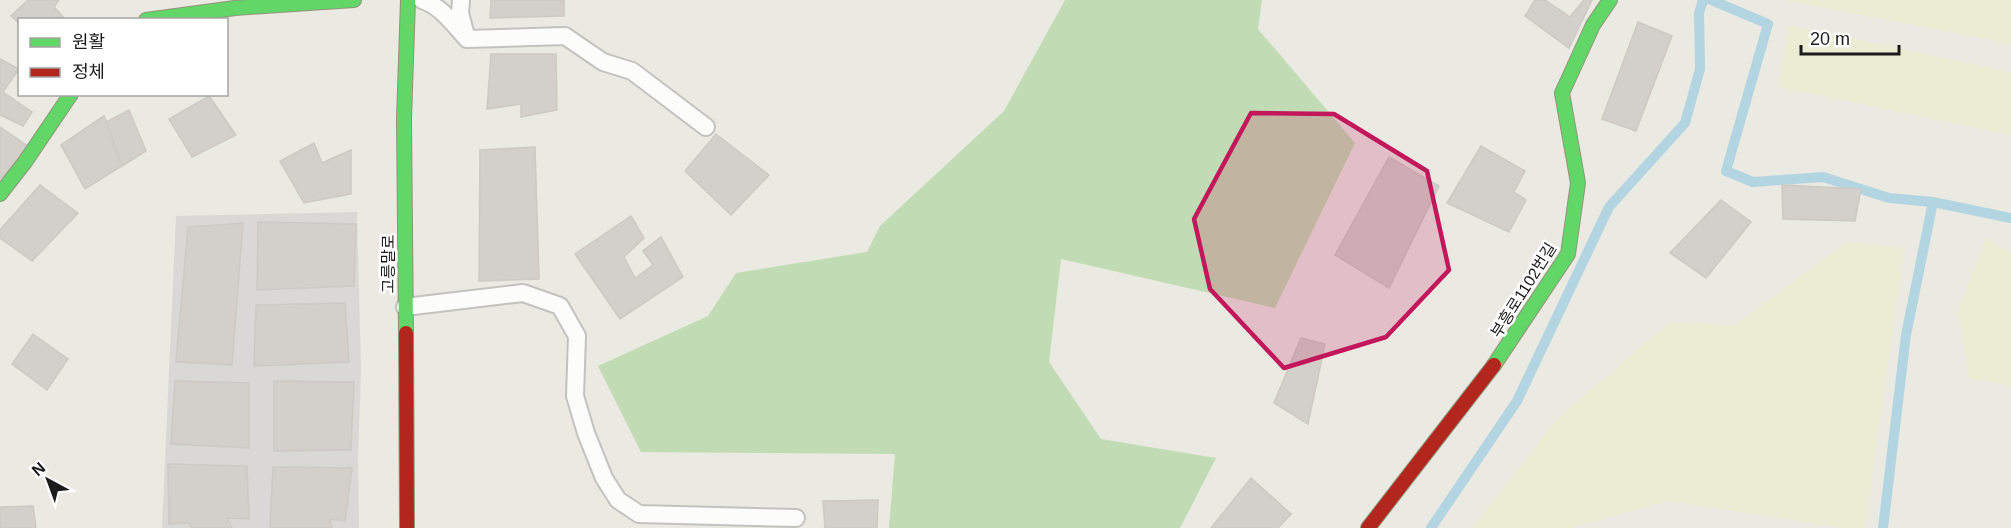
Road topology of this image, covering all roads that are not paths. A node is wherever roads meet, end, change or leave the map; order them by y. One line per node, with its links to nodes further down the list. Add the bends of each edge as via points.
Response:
1 (353, 0): 6 (street, via 235,8)
2 (408, 0): 11 (street, 고릉말로)
3 (422, 0): 7 (lane, via 438,9)
4 (461, 0): 7 (lane)
5 (1610, 0): 14 (street, 부흥로1102번길, via 1593,25 1562,93 1578,183 1568,254 1502,356)
6 (161, 18)
7 (467, 39): 9 (lane, via 565,36 603,62 632,72)
8 (70, 96): 10 (street)
9 (706, 127)
10 (0, 194)
11 (405, 307): 12 (lane, via 523,293 560,306 577,336 575,396 583,423 604,478 618,500 639,514); 13 (street, 고릉말로)
12 (796, 518)
13 (407, 528)
14 (1368, 528)

